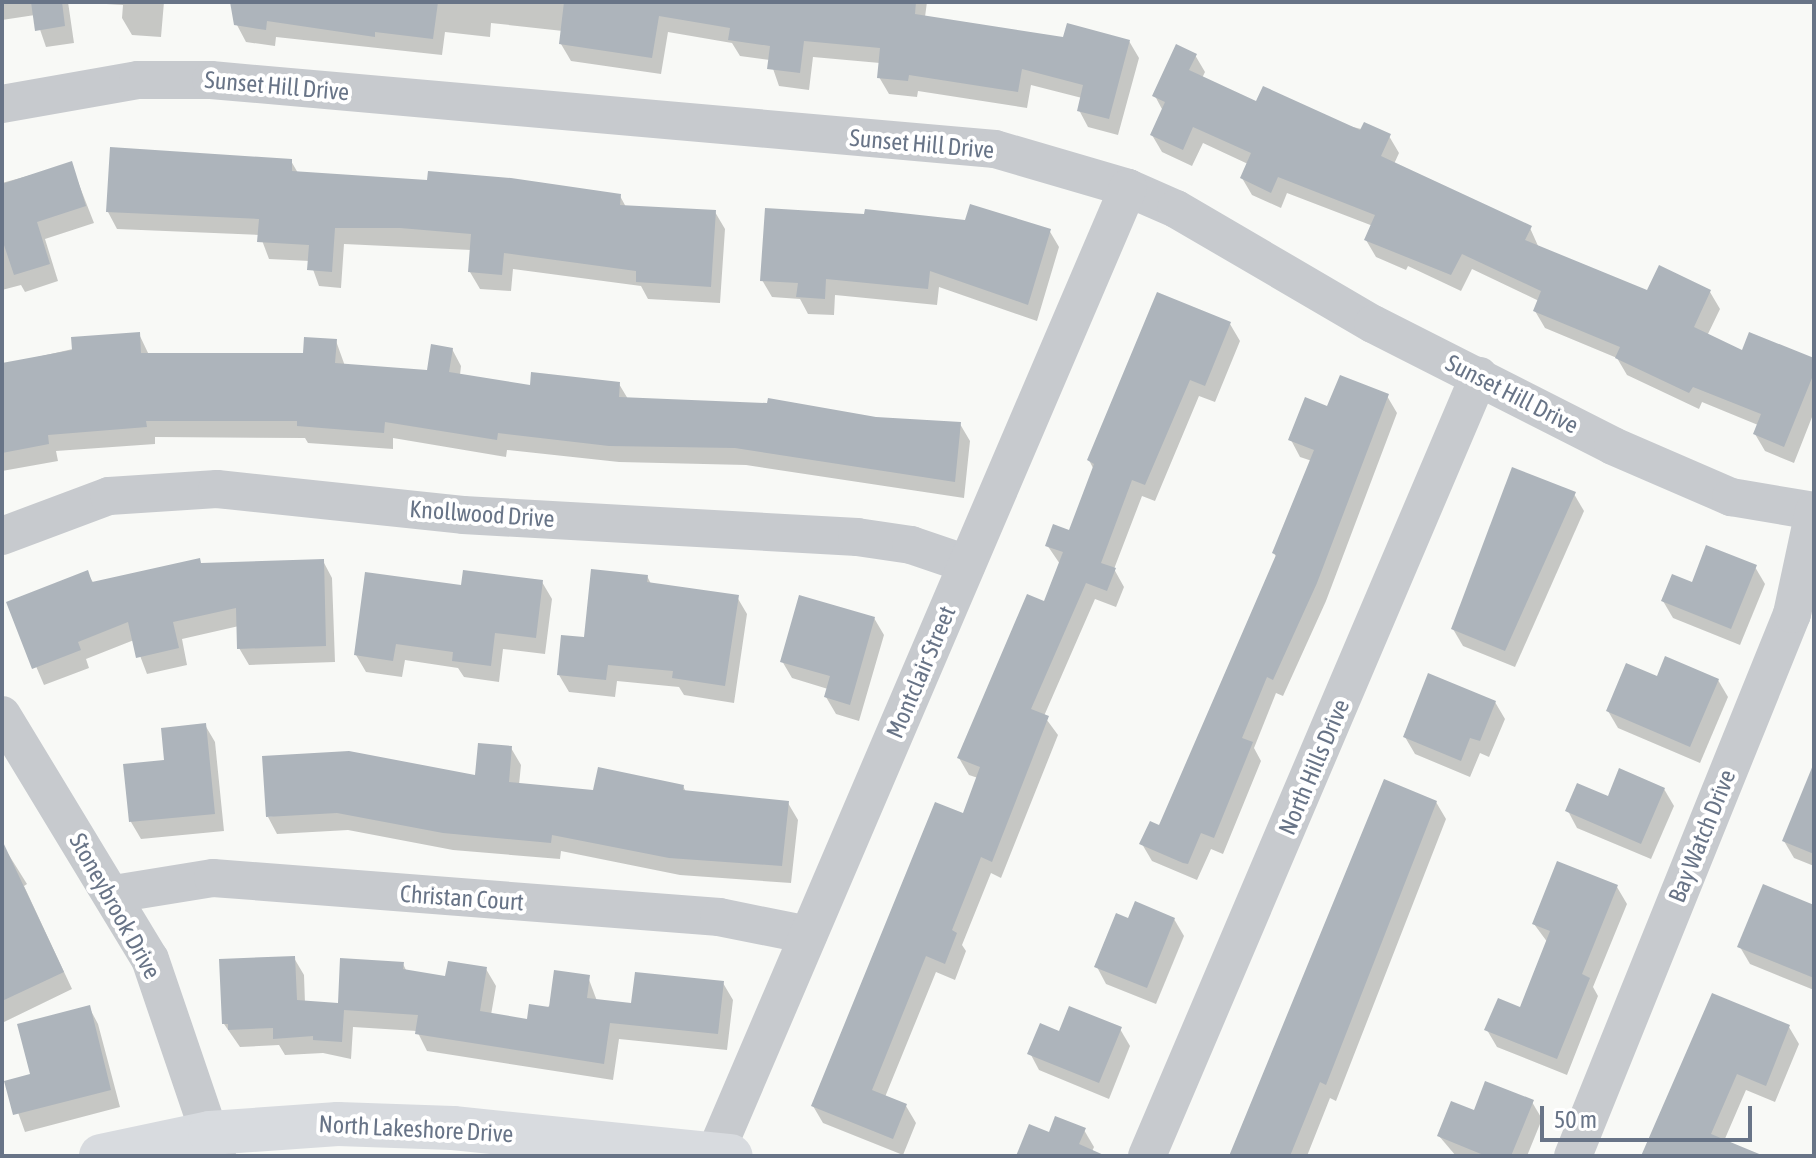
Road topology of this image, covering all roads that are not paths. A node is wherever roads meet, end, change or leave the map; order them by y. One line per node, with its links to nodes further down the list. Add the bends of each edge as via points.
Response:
1 (2, 104): 2 (street, Sunset Hill Drive, via 138,80 211,80 995,149)
2 (1128, 188): 3 (street, Sunset Hill Drive, via 1176,209 1373,324); 6 (street, Montclair Street)
3 (1479, 376): 4 (street, Sunset Hill Drive, via 1613,446 1731,497); 14 (street, North Hills Drive)
4 (1814, 511): 15 (street, Bay Watch Drive, via 1792,614)
5 (2, 536): 6 (street, Knollwood Drive, via 109,496 217,489 463,515 857,537 911,545)
6 (967, 564): 9 (street, Montclair Street)
7 (2, 715): 8 (street, Stoneybrook Drive)
8 (114, 894): 9 (street, Christan Court, via 213,878 719,917); 11 (street, Stoneybrook Drive, via 150,959)
9 (808, 935): 12 (street, Montclair Street)
10 (452, 1142): 11 (main road, North Lakeshore Drive, via 303,1124); 12 (main road, North Lakeshore Drive)
11 (213, 1145): 13 (main road, North Lakeshore Drive)
12 (720, 1155)
13 (101, 1156)
14 (1147, 1156)
15 (1573, 1156)

